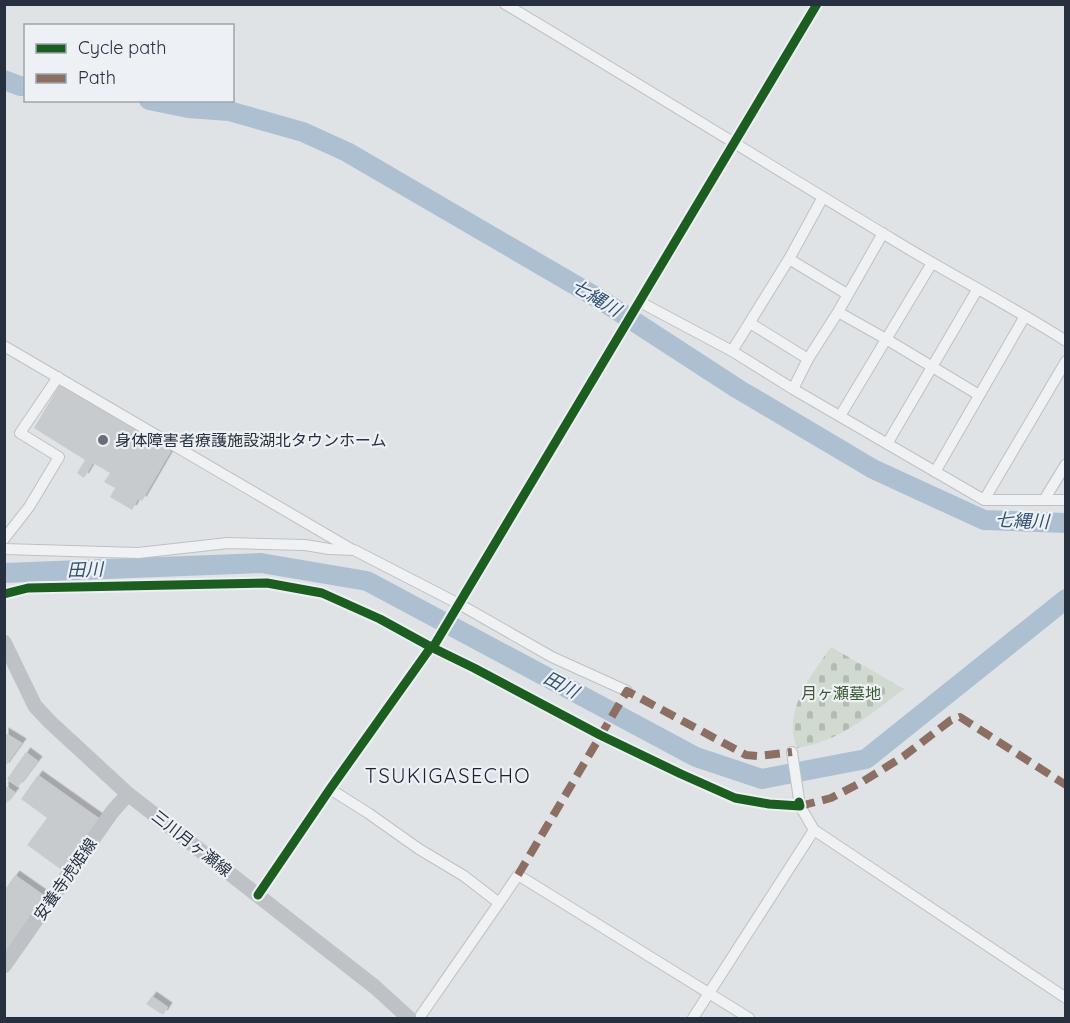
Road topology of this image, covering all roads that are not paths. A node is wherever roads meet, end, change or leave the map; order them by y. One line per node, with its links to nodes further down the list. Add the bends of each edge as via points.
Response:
1 (505, 4): 3 (street)
2 (817, 4): 3 (street)
3 (734, 142): 4 (street); 10 (street)
4 (823, 196): 5 (street); 6 (street)
5 (883, 233): 7 (street); 9 (street)
6 (789, 259): 9 (street); 13 (street)
7 (932, 263): 8 (street); 14 (street)
8 (977, 290): 12 (street); 20 (street)
9 (847, 294): 11 (street)
10 (639, 303): 17 (street); 35 (street)
11 (838, 312): 14 (street); 18 (street)
12 (1026, 316): 15 (street); 23 (street)
13 (750, 323): 17 (street); 18 (street)
14 (886, 339): 20 (street); 24 (street)
15 (1065, 341)
16 (4, 346): 21 (street)
17 (732, 351): 22 (street)
18 (808, 359): 22 (street)
19 (1065, 361): 28 (street)
20 (932, 367): 23 (street); 25 (street)
21 (58, 377): 31 (street, via 20,433 59,457); 33 (street)
22 (793, 389): 24 (street)
23 (979, 395): 27 (street)
24 (840, 416): 25 (street)
25 (887, 444): 27 (street)
26 (1065, 464): 29 (street)
27 (935, 472): 28 (street)
28 (984, 500): 29 (street)
29 (1044, 500): 30 (street)
30 (1065, 500)
31 (4, 539)
32 (4, 549): 33 (street, via 138,553 228,543)
33 (354, 550): 35 (street)
34 (4, 594): 37 (street, via 28,588 267,584 322,593)
35 (458, 606): 37 (street); 38 (street, via 552,657)
36 (4, 642): 41 (main road, 三川月ヶ瀬線, via 35,706)
37 (433, 645): 40 (street); 42 (street, via 600,735 735,798)
38 (627, 691)
39 (792, 753): 42 (street)
40 (330, 789): 44 (street); 45 (street)
41 (129, 794): 44 (main road, 三川月ヶ瀬線); 46 (main road, 安養寺虎姫線, via 112,812)
42 (800, 804): 43 (street)
43 (814, 830): 47 (street); 48 (street)
44 (258, 895): 49 (main road, 三川月ヶ瀬線)
45 (499, 903): 47 (street, via 518,875); 50 (street)
46 (4, 966)
47 (710, 994): 51 (street); 52 (street)
48 (1065, 998)
49 (409, 1018)
50 (419, 1018)
51 (693, 1018)
52 (749, 1018)

